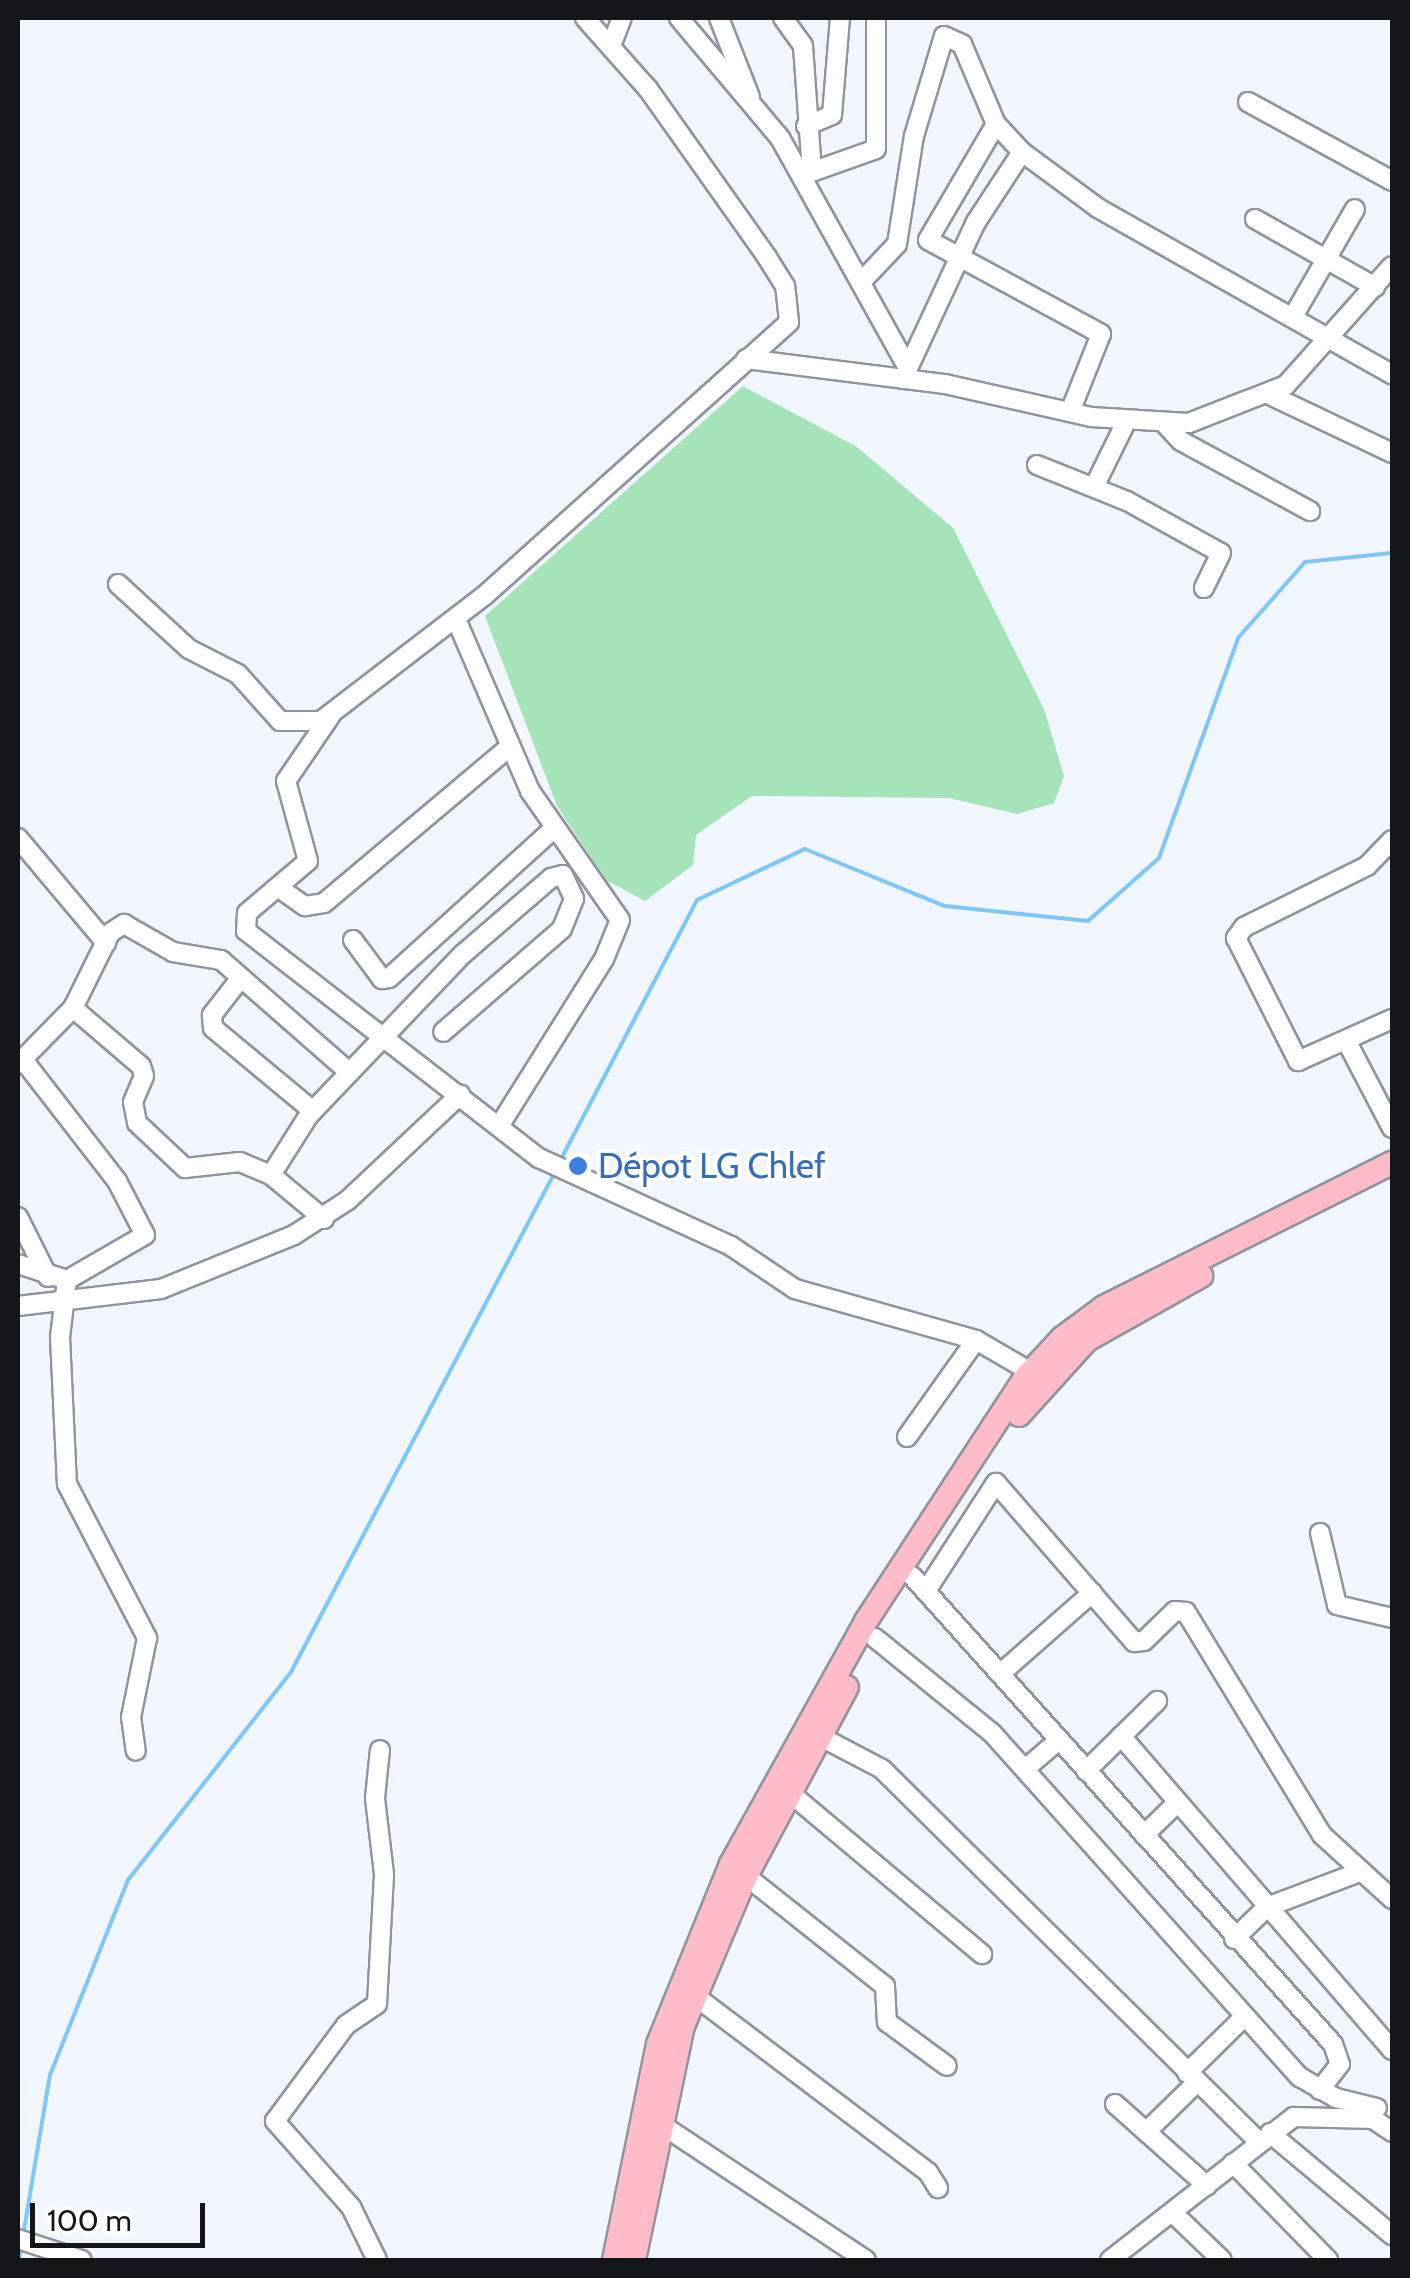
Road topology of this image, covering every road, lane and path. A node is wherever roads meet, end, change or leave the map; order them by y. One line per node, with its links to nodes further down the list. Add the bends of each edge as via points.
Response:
1 (585, 18): 10 (street)
2 (622, 18): 10 (street)
3 (679, 18): 11 (street)
4 (718, 18): 11 (street)
5 (783, 18): 6 (street); 14 (street, via 802,46)
6 (809, 18)
7 (837, 18): 8 (street); 14 (street, via 832,115)
8 (876, 22): 16 (street, via 876,148)
9 (944, 27): 13 (street, via 967,50); 23 (street, via 914,136 897,244)
10 (610, 46): 27 (street, via 648,88 785,286 789,322)
11 (750, 97): 16 (street)
12 (1248, 102): 17 (street)
13 (996, 124): 15 (street); 20 (street, via 928,237)
14 (806, 126): 16 (street)
15 (1022, 152): 20 (street); 25 (street, via 1098,208)
16 (807, 173): 23 (street)
17 (1392, 181)
18 (1355, 209): 21 (street)
19 (1255, 219): 21 (street)
20 (959, 256): 29 (street); 31 (street, via 1101,334)
21 (1327, 260): 24 (street); 25 (street)
22 (1392, 266): 24 (street)
23 (862, 281): 29 (street)
24 (1375, 287): 26 (street)
25 (1294, 315): 26 (street)
26 (1330, 339): 28 (street); 30 (street)
27 (746, 359): 29 (street); 40 (street)
28 (1391, 370)
29 (905, 374): 31 (street)
30 (1270, 396): 33 (street); 34 (street)
31 (1070, 412): 32 (street)
32 (1126, 422): 33 (street); 36 (street)
33 (1166, 425): 37 (street, via 1180,441)
34 (1392, 452)
35 (1038, 465): 36 (street)
36 (1094, 487): 39 (street, via 1221,552)
37 (1310, 511)
38 (118, 584): 41 (street, via 189,649 238,674 280,721 308,725)
39 (1204, 588)
40 (456, 619): 41 (street); 42 (street)
41 (331, 715): 46 (street, via 286,782 294,829 309,858)
42 (508, 748): 43 (street); 46 (street, via 324,903 305,906)
43 (552, 830): 47 (street, via 389,978 382,979); 59 (street, via 589,869 620,920 604,959)
44 (18, 838): 48 (street)
45 (1392, 840): 54 (street, via 1368,866 1238,931 1238,946 1298,1061)
46 (279, 888): 53 (street, via 247,914 243,928)
47 (353, 940)
48 (106, 943): 49 (street, via 114,928 128,925 173,952 213,955); 50 (street)
49 (240, 979): 56 (street); 58 (street, via 212,1015 213,1028)
50 (73, 1008): 55 (street); 62 (street, via 141,1066 144,1076 133,1102 137,1123 185,1168 234,1161)
51 (1392, 1018): 54 (street)
52 (443, 1032): 53 (street, via 562,929 574,899 563,875 551,878 462,954)
53 (388, 1039): 56 (street); 57 (street)
54 (1347, 1042): 60 (street)
55 (20, 1062): 67 (street, via 72,1116 144,1230 138,1241)
56 (350, 1073): 58 (street)
57 (460, 1095): 59 (street); 65 (street)
58 (313, 1111): 62 (street)
59 (500, 1126): 71 (street, via 578,1180 730,1246 795,1290)
60 (1392, 1128)
61 (1392, 1163): 70 (main road)
62 (271, 1175): 65 (street)
63 (1392, 1178): 70 (main road)
64 (18, 1217): 67 (street)
65 (324, 1219): 68 (street, via 161,1290)
66 (18, 1264): 67 (street)
67 (58, 1278): 68 (street)
68 (63, 1302): 69 (street); 85 (street, via 67,1484 148,1642 130,1717)
69 (18, 1306)
70 (1108, 1314): 72 (main road)
71 (976, 1340): 72 (street); 73 (street)
72 (1039, 1373): 75 (main road); 78 (main road)
73 (907, 1437)
74 (1320, 1533): 77 (street, via 1337,1605)
75 (919, 1584): 76 (street, via 996,1483); 78 (main road); 79 (street)
76 (1092, 1593): 79 (street); 91 (street, via 1134,1642 1175,1612 1186,1612 1322,1835)
77 (1392, 1618)
78 (869, 1635): 81 (main road); 86 (street, via 964,1705); 92 (main road)
79 (1000, 1674): 83 (street)
80 (1157, 1701): 82 (street)
81 (819, 1736): 88 (main road); 101 (street, via 882,1768)
82 (1121, 1736): 87 (street); 89 (street)
83 (1058, 1740): 86 (street); 87 (street)
84 (380, 1750): 117 (street, via 375,1798 384,1874 377,2004 346,2025 275,2120 351,2206)
85 (136, 1751)
86 (1025, 1769): 98 (street)
87 (1086, 1770): 90 (street)
88 (790, 1793): 92 (main road); 96 (street)
89 (1178, 1802): 90 (street); 94 (street)
90 (1144, 1835): 95 (street)
91 (1357, 1872): 93 (street); 94 (street)
92 (737, 1878): 97 (main road); 100 (street, via 885,1986 887,2022); 118 (main road, via 658,2044)
93 (1392, 1899)
94 (1268, 1907): 95 (street); 99 (street)
95 (1234, 1939): 102 (street, via 1341,2054)
96 (982, 1954)
97 (695, 1996): 105 (main road); 111 (street, via 928,2172)
98 (1244, 2018): 101 (street); 102 (street)
99 (1392, 2050)
100 (947, 2066)
101 (1192, 2078): 106 (street); 108 (street)
102 (1320, 2090): 104 (street)
103 (1115, 2104): 106 (street)
104 (1381, 2109): 107 (street); 108 (street, via 1305,2115)
105 (658, 2124): 119 (main road); 120 (street)
106 (1146, 2132): 110 (street)
107 (1392, 2132)
108 (1265, 2138): 109 (street); 113 (street)
109 (1234, 2164): 110 (street); 123 (street)
110 (1207, 2186): 112 (street)
111 (938, 2188)
112 (1174, 2214): 115 (street); 122 (street)
113 (1392, 2235)
114 (18, 2239): 116 (street)
115 (1132, 2254): 121 (street)
116 (82, 2260)
117 (376, 2260)
118 (614, 2260)
119 (634, 2260)
120 (866, 2260)
121 (1110, 2260)
122 (1222, 2260)
123 (1328, 2260)

